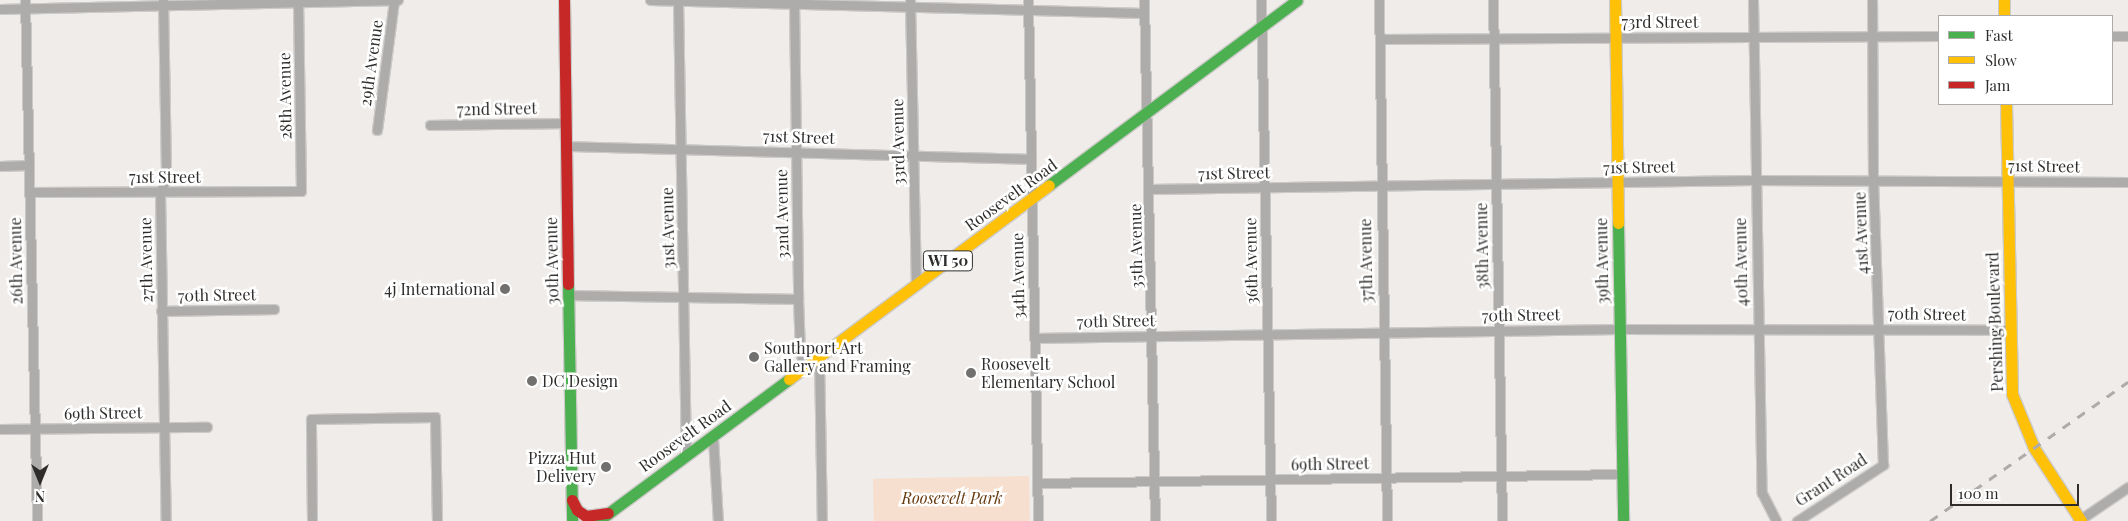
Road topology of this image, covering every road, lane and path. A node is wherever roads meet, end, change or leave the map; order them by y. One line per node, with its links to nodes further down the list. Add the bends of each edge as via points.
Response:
1 (396, 0): 15 (street); 37 (street, 29th Avenue)
2 (564, 0): 35 (main road, 30th Avenue)
3 (650, 0): 4 (street)
4 (678, 0): 16 (street); 39 (street, 31st Avenue)
5 (1028, 0): 21 (street, 34th Avenue)
6 (1144, 0): 22 (street, 35th Avenue)
7 (1261, 0): 24 (street, 36th Avenue)
8 (1297, 0): 24 (main road, Roosevelt Road / WI 50)
9 (1379, 0): 30 (street, 37th Avenue)
10 (1493, 0): 31 (street, 38th Avenue)
11 (1615, 0): 32 (main road, 39th Avenue)
12 (1753, 0): 28 (street, 40th Avenue)
13 (1872, 0): 29 (street, 41st Avenue)
14 (2004, 0): 23 (main road)
15 (298, 1): 18 (street); 54 (street, 28th Avenue)
16 (794, 2): 19 (street); 40 (street, 32nd Avenue)
17 (25, 4): 18 (street); 20 (street); 44 (street, 26th Avenue)
18 (163, 4): 56 (street, 27th Avenue, via 166,180)
19 (910, 4): 21 (street); 41 (street, 33rd Avenue)
20 (0, 9)
21 (1028, 12): 22 (street); 42 (street, 34th Avenue)
22 (1144, 13): 34 (street, 35th Avenue)
23 (2004, 15)
24 (1262, 26): 34 (main road, Roosevelt Road / WI 50); 52 (street, 36th Avenue)
25 (1938, 36): 29 (street, 73rd Street)
26 (2113, 36): 27 (street)
27 (2128, 36)
28 (1753, 37): 29 (street, 73rd Street); 32 (street, 73rd Street); 45 (street, 40th Avenue)
29 (1873, 37): 46 (street, 41st Avenue)
30 (1380, 38): 31 (street, 73rd Street); 51 (street, 37th Avenue)
31 (1494, 38): 32 (street, 73rd Street); 50 (street, 38th Avenue)
32 (1616, 38): 48 (main road, 39th Avenue)
33 (2006, 105): 47 (main road, Pershing Boulevard)
34 (1146, 115): 53 (street, 35th Avenue); 57 (main road, Roosevelt Road / WI 50)
35 (565, 123): 36 (street, 72nd Street); 38 (main road, 30th Avenue)
36 (430, 125)
37 (377, 130)
38 (566, 146): 39 (street, 71st Street); 59 (main road, 30th Avenue)
39 (681, 149): 40 (street, 71st Street); 60 (street, 31st Avenue)
40 (797, 152): 41 (street, 71st Street); 61 (street, 32nd Avenue)
41 (914, 156): 42 (street, 71st Street); 58 (street, 33rd Avenue)
42 (1030, 159): 57 (street, 34th Avenue)
43 (0, 166): 44 (street)
44 (29, 166): 55 (street, 26th Avenue)
45 (1754, 180): 46 (street, 71st Street); 48 (street, 71st Street); 65 (street, 40th Avenue)
46 (1874, 180): 47 (street, 71st Street); 66 (street, 41st Avenue)
47 (2007, 181): 49 (street, 71st Street); 68 (main road, Pershing Boulevard)
48 (1617, 182): 50 (street, 71st Street); 64 (main road, 39th Avenue)
49 (2128, 182)
50 (1496, 184): 51 (street, 71st Street); 67 (street, 38th Avenue)
51 (1379, 186): 52 (street, 71st Street); 69 (street, 37th Avenue)
52 (1265, 187): 53 (street, 71st Street); 70 (street, 36th Avenue)
53 (1150, 189): 71 (street, 35th Avenue)
54 (301, 191): 56 (street, 71st Street)
55 (30, 192): 56 (street, 71st Street); 78 (street, 26th Avenue)
56 (160, 192): 63 (street, 27th Avenue)
57 (1031, 201): 58 (main road, Roosevelt Road / WI 50); 72 (street, 34th Avenue)
58 (916, 284): 73 (main road, Roosevelt Road / WI 50)
59 (569, 295): 60 (street); 89 (main road, 30th Avenue)
60 (684, 297): 61 (street); 80 (street, 31st Avenue)
61 (798, 299): 74 (street, 32nd Avenue, via 800,351)
62 (274, 309): 63 (street, 70th Street)
63 (161, 311): 75 (street, 27th Avenue)
64 (1620, 328): 65 (street, 70th Street); 67 (street, 70th Street); 82 (main road, 39th Avenue)
65 (1758, 329): 66 (street, 70th Street); 105 (street, 40th Avenue, via 1762,493)
66 (1879, 329): 68 (street, 70th Street); 81 (street, 41st Avenue)
67 (1498, 330): 69 (street, 70th Street); 83 (street, 38th Avenue)
68 (2009, 330): 107 (main road, Pershing Boulevard, via 2012,394 2024,430)
69 (1382, 331): 70 (street, 70th Street); 84 (street, 37th Avenue)
70 (1267, 333): 71 (street, 70th Street); 85 (street, 36th Avenue)
71 (1153, 335): 72 (street, 70th Street); 86 (street, 35th Avenue)
72 (1034, 338): 87 (street, 34th Avenue)
73 (819, 356): 74 (main road, Roosevelt Road / WI 50); 98 (street)
74 (804, 367): 79 (main road, Roosevelt Road / WI 50)
75 (163, 426): 76 (street, 69th Street); 78 (street, 69th Street); 92 (street, 27th Avenue)
76 (207, 427)
77 (0, 429): 78 (street, 69th Street)
78 (34, 429): 91 (street, 26th Avenue)
79 (713, 438): 80 (main road, Roosevelt Road / WI 50); 97 (street)
80 (686, 456): 90 (main road, Roosevelt Road / WI 50)
81 (1883, 465): 106 (street, Grant Road)
82 (1623, 474): 83 (street, 69th Street); 104 (main road, 39th Avenue)
83 (1501, 476): 84 (street, 69th Street); 103 (street, 38th Avenue)
84 (1386, 478): 85 (street, 69th Street); 102 (street, 37th Avenue)
85 (1271, 480): 86 (street, 69th Street); 101 (street, 36th Avenue)
86 (1154, 482): 87 (street, 69th Street); 100 (street, 35th Avenue)
87 (1038, 483): 99 (street, 34th Avenue)
88 (2128, 487): 107 (street)
89 (572, 500): 90 (main road, via 577,510 586,516); 95 (main road, 30th Avenue)
90 (608, 513): 96 (main road, Roosevelt Road / WI 50)
91 (37, 521)
92 (166, 521)
93 (312, 521): 94 (street, via 312,419 435,417)
94 (437, 521)
95 (572, 521)
96 (598, 521)
97 (718, 521)
98 (822, 521)
99 (1038, 521)
100 (1154, 521)
101 (1272, 521)
102 (1387, 521)
103 (1502, 521)
104 (1623, 521)
105 (1776, 521)
106 (1797, 521)
107 (2079, 521)

